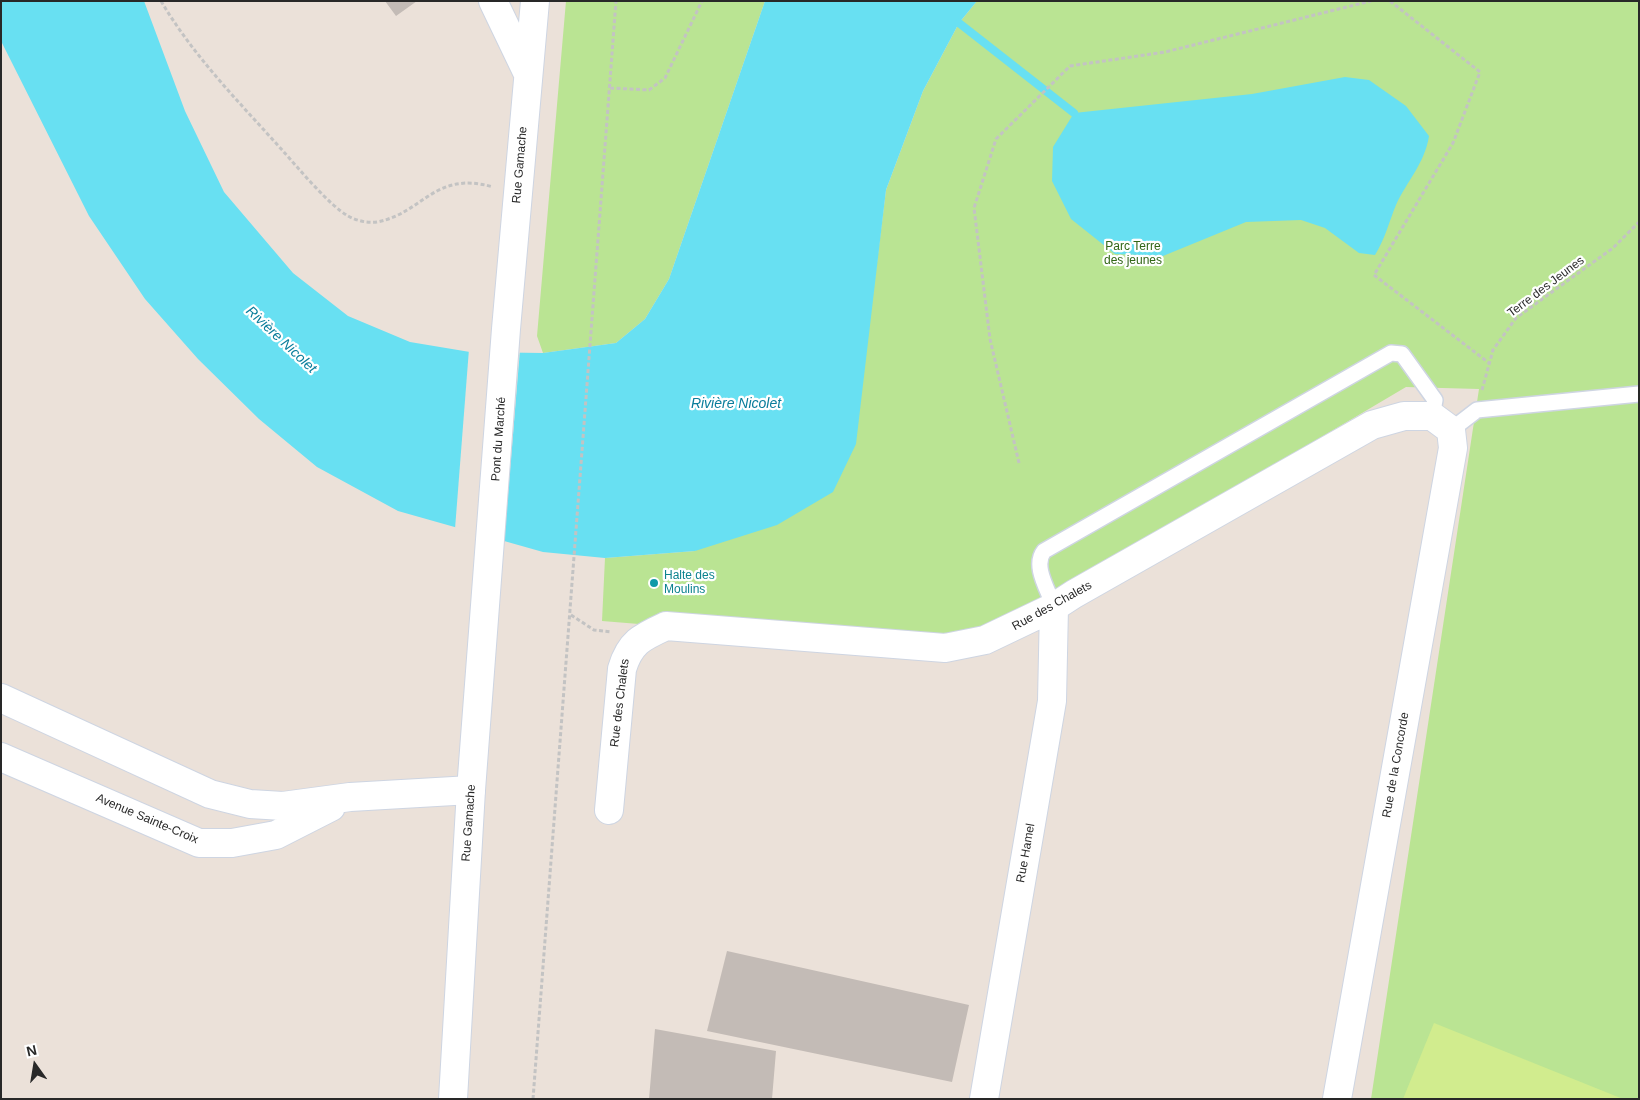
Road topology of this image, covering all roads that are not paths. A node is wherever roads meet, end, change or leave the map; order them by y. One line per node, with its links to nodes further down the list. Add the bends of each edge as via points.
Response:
1 (493, 1): 3 (street)
2 (536, 1): 3 (street, Rue Gamache)
3 (528, 75): 4 (street, Rue Gamache)
4 (506, 329): 7 (street, Pont du Marché)
5 (1639, 394): 6 (lane, via 1477,410)
6 (1441, 423): 8 (street, Rue des Chalets, via 1404,416 1372,425); 8 (lane, via 1435,400 1402,354 1391,353 1044,551 1039,567); 16 (street, Rue de la Concorde, via 1453,448)
7 (491, 548): 11 (street, Rue Gamache)
8 (1054, 607): 13 (street, Rue des Chalets, via 985,640 944,648 666,626 641,638 627,652 622,669); 15 (street, Rue Hamel, via 1052,701)
9 (1, 698): 12 (street, Avenue Sainte-Croix, via 210,794 250,804 283,806)
10 (1, 757): 12 (street, Avenue Sainte-Croix, via 199,843 232,843 276,835)
11 (471, 790): 12 (street, Avenue Sainte-Croix); 14 (street, Rue Gamache)
12 (350, 797)
13 (609, 810)
14 (453, 1099)
15 (984, 1099)
16 (1337, 1099)

